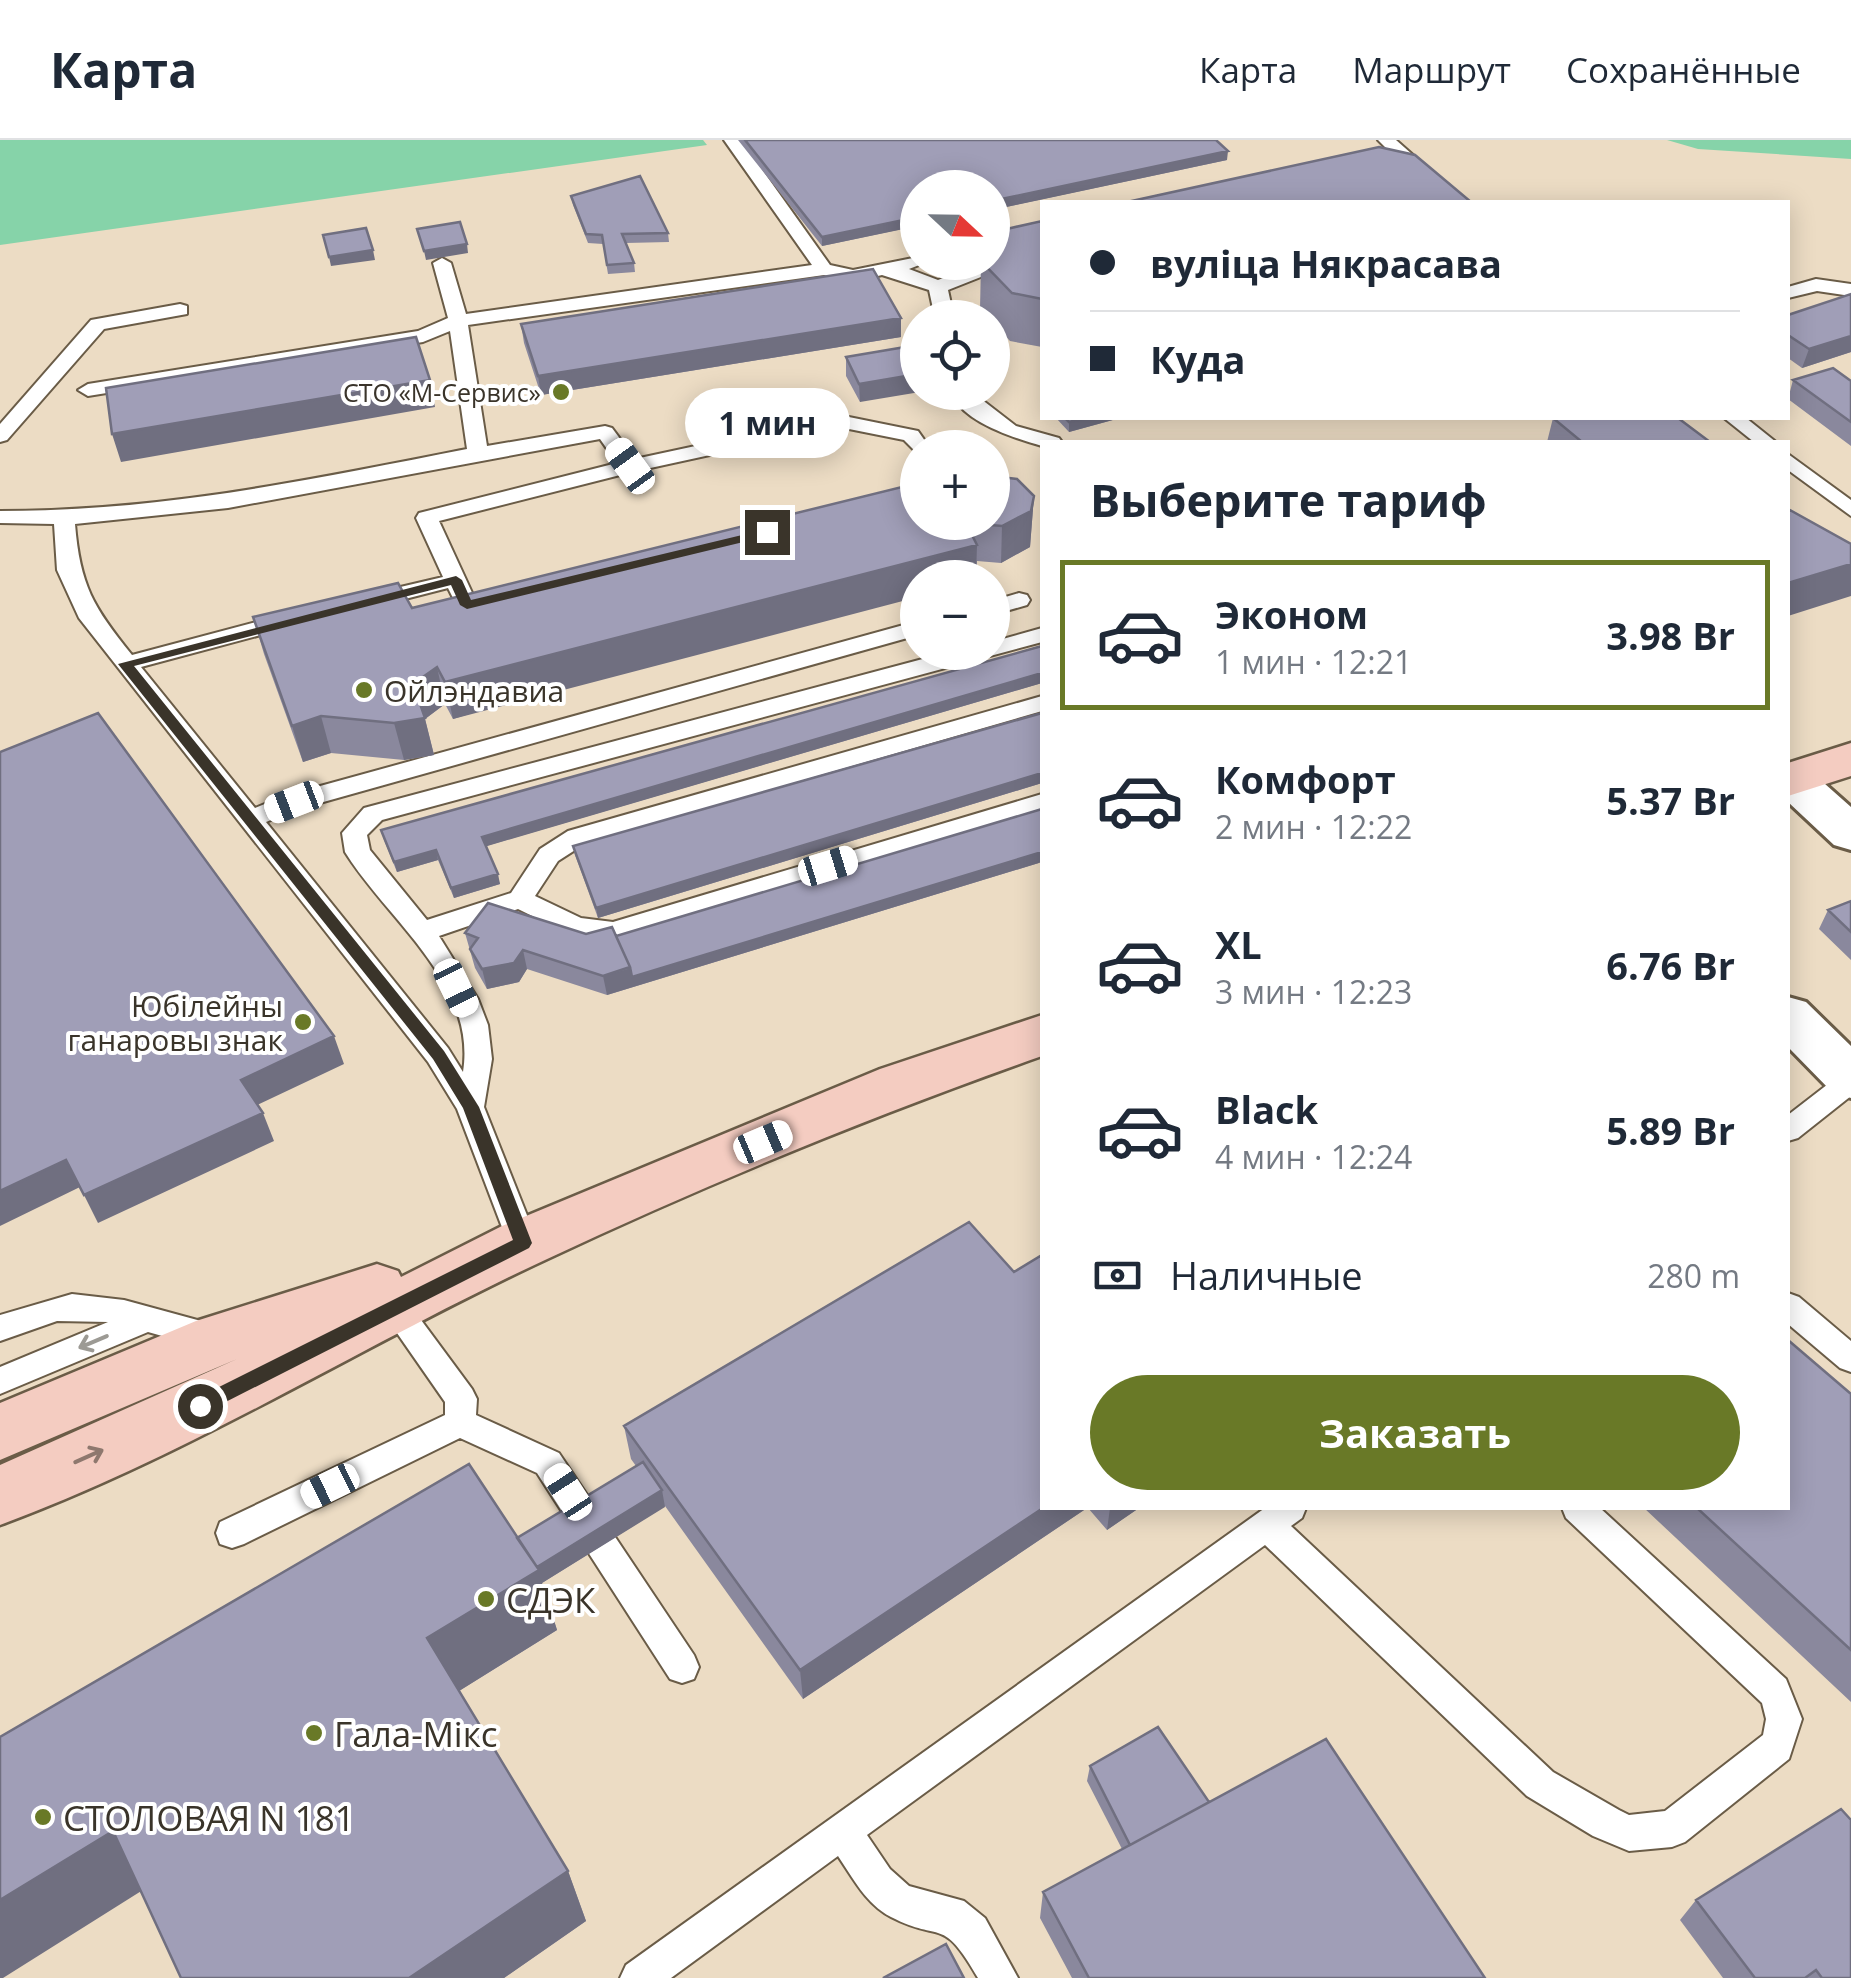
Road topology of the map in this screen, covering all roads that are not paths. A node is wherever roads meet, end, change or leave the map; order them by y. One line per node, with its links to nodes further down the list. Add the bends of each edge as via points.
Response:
1 (732, 140): 7 (lane)
2 (1386, 140): 3 (lane, via 1404,155)
3 (1349, 167)
4 (1040, 255): 9 (lane)
5 (442, 263): 14 (lane)
6 (900, 266): 8 (lane)
7 (824, 269): 8 (lane); 14 (lane)
8 (853, 276): 9 (lane, via 906,274)
9 (938, 287): 12 (lane)
10 (1851, 290): 11 (lane, via 1816,284)
11 (1790, 291)
12 (941, 300)
13 (180, 310): 19 (lane, via 98,324)
14 (458, 321): 15 (lane, via 423,336); 22 (lane)
15 (88, 390)
16 (979, 410): 20 (lane, via 1009,430)
17 (1737, 420): 21 (lane)
18 (900, 433): 24 (lane, via 839,421)
19 (0, 436)
20 (1045, 440)
21 (1763, 440)
22 (478, 452): 24 (lane, via 605,432); 27 (lane, via 222,503)
23 (1790, 462): 25 (lane)
24 (630, 466): 28 (lane, via 427,518)
25 (1851, 510)
26 (0, 517): 27 (lane)
27 (64, 520): 37 (lane, via 68,570 90,618)
28 (456, 580): 29 (lane, via 467,605); 32 (lane)
29 (523, 592)
30 (1019, 600): 31 (lane)
31 (1010, 603)
32 (347, 606)
33 (311, 615): 37 (lane)
34 (900, 633): 44 (lane)
35 (1040, 636): 36 (lane)
36 (1010, 644)
37 (125, 664): 44 (lane)
38 (911, 670): 47 (lane, via 374,814 354,832 358,852)
39 (1040, 704): 46 (lane, via 578,836 541,860)
40 (1851, 759): 41 (main road)
41 (1790, 780)
42 (1790, 781): 45 (street)
43 (1040, 803): 46 (lane, via 613,930 568,926)
44 (248, 820): 51 (lane, via 438,1055)
45 (1851, 834)
46 (520, 900): 47 (lane)
47 (421, 932): 51 (lane, via 467,1009 478,1052)
48 (1790, 1018): 50 (street)
49 (1040, 1036): 53 (main road, via 900,1084)
50 (1851, 1079): 52 (lane)
51 (470, 1107): 53 (lane)
52 (1790, 1128)
53 (523, 1243): 55 (main road); 58 (main road)
54 (1790, 1308): 59 (lane)
55 (396, 1310): 61 (lane, via 461,1399); 63 (main road, one-way to 55)
56 (147, 1319): 57 (lane, via 76,1303); 58 (lane); 60 (lane, one-way to 60)
57 (0, 1328)
58 (218, 1339): 62 (main road)
59 (1851, 1360)
60 (0, 1381)
61 (460, 1422): 66 (lane); 67 (lane, via 548,1463)
62 (0, 1432)
63 (0, 1496)
64 (1580, 1510): 65 (lane, via 1774,1691 1784,1711 1786,1729 1776,1747 1672,1829 1629,1833 1540,1784)
65 (1279, 1516): 68 (lane)
66 (232, 1533)
67 (682, 1667)
68 (842, 1830): 69 (lane); 70 (lane, via 877,1882 900,1902 950,1914 972,1931)
69 (639, 1978)
70 (999, 1978)

